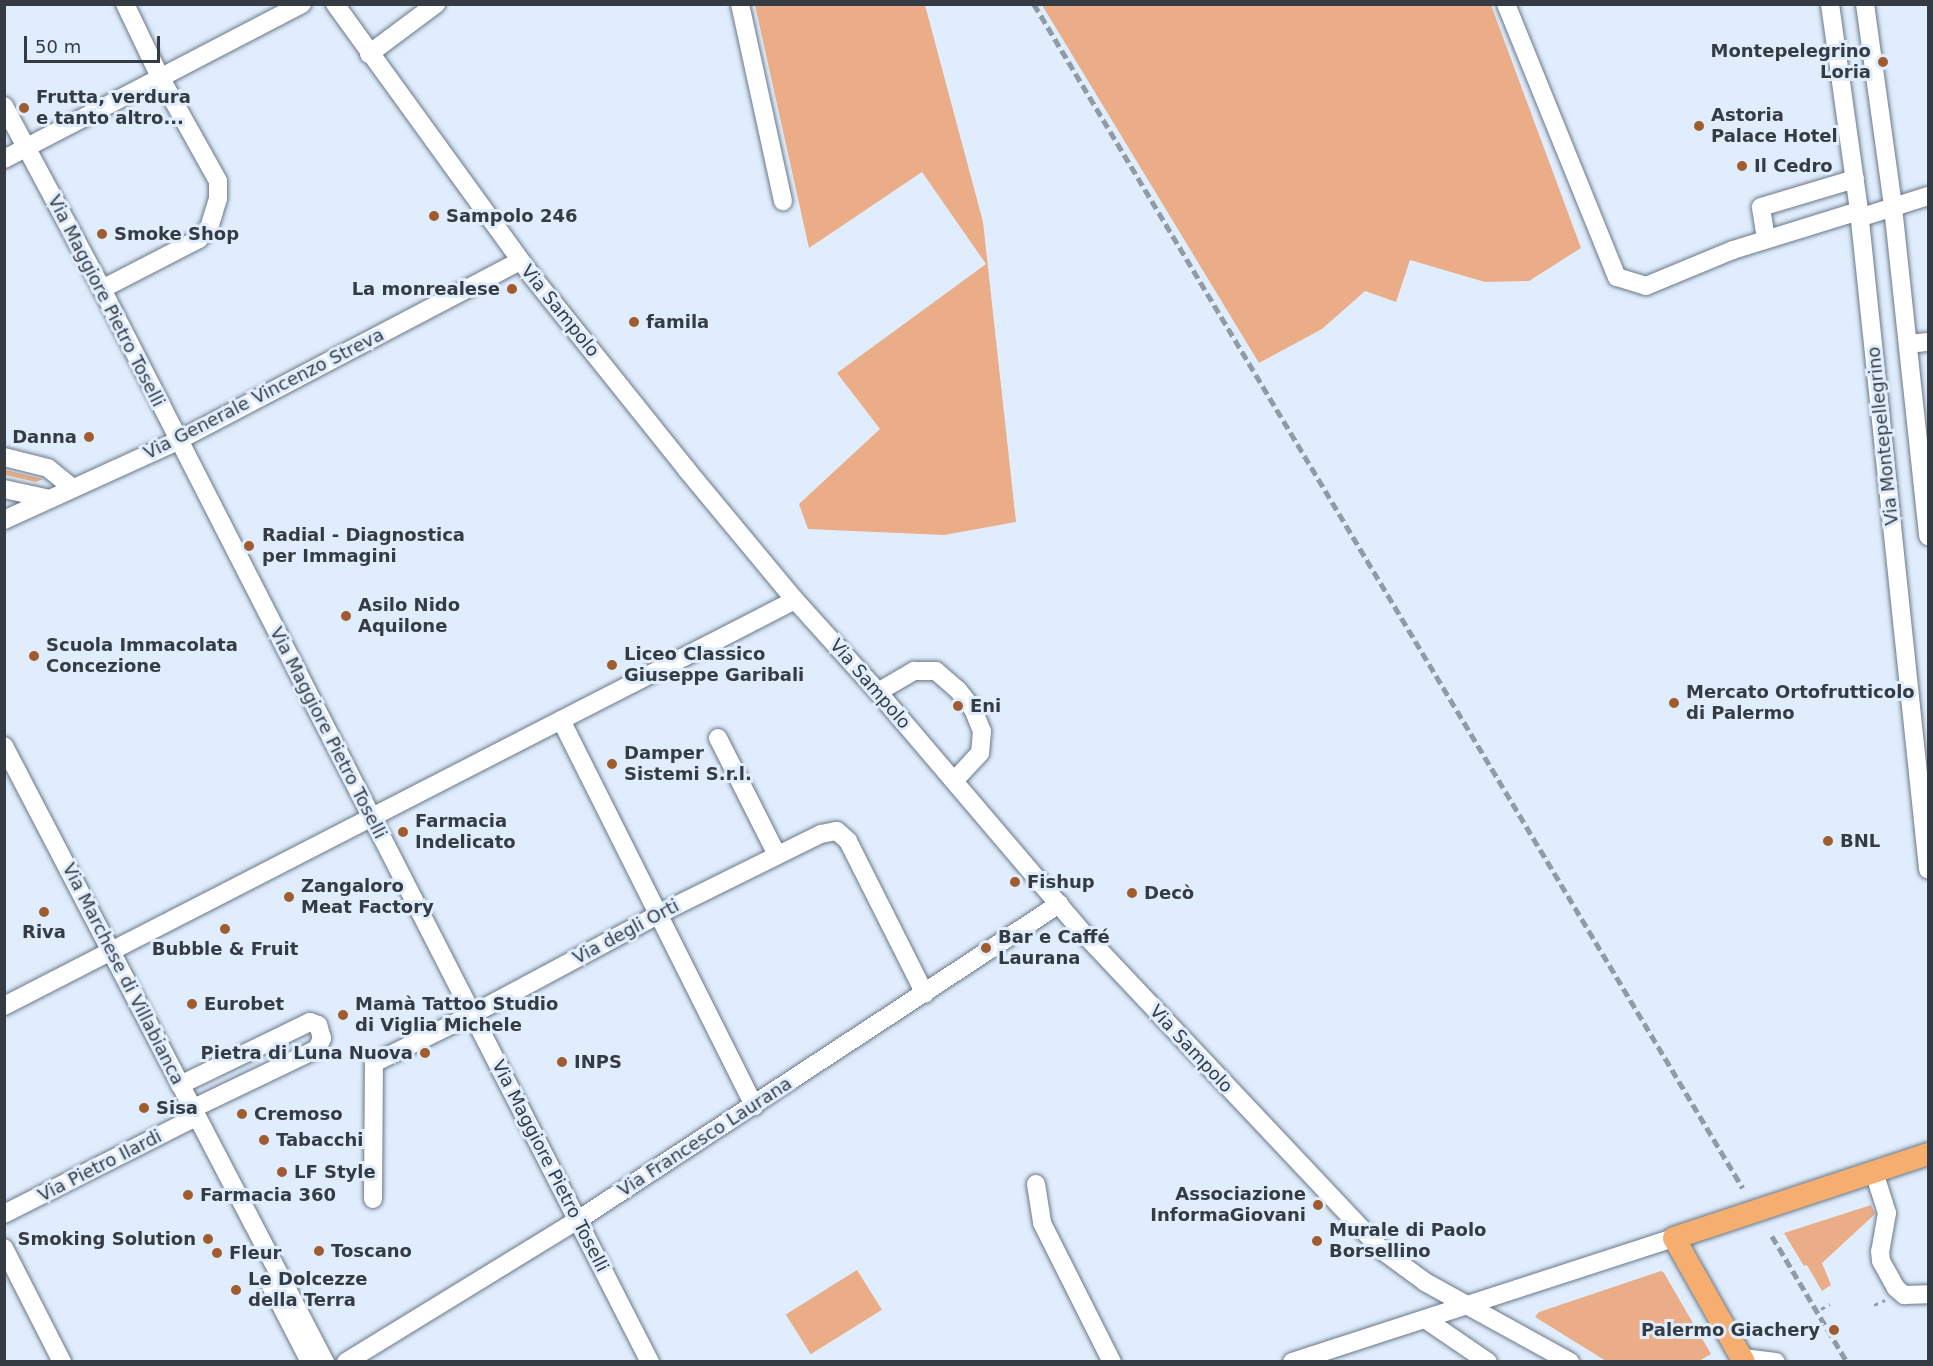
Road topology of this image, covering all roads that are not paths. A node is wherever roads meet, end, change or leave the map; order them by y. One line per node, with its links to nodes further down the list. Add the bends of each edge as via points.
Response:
1 (125, 4): 10 (street)
2 (302, 4): 10 (street)
3 (335, 4): 9 (street, Via Sampolo)
4 (436, 4): 9 (street)
5 (740, 4): 16 (street)
6 (1506, 4): 19 (street, via 1617,277 1646,286)
7 (1830, 4): 14 (street, Via Montepellegrino)
8 (1866, 4): 17 (street, Via Montepellegrino)
9 (373, 51): 20 (street, Via Sampolo)
10 (160, 77): 12 (street); 21 (street, via 218,181 218,198 209,228 200,239)
11 (4, 106): 12 (street, Via Maggiore Pietro Toselli)
12 (26, 148): 13 (street); 21 (street, Via Maggiore Pietro Toselli)
13 (4, 159)
14 (1855, 179): 18 (street, Via Montepellegrino); 19 (street, via 1761,207)
15 (1929, 196): 17 (street)
16 (783, 201)
17 (1893, 207): 18 (street); 23 (street, Via Montepellegrino)
18 (1859, 214): 19 (street); 40 (street, Via Montepellegrino)
19 (1766, 239)
20 (520, 261): 25 (street, Via Generale Vincenzo Streva); 32 (street, Via Sampolo)
21 (102, 289): 25 (street, Via Maggiore Pietro Toselli)
22 (1929, 342): 23 (street)
23 (1908, 344): 24 (street, Via Montepellegrino)
24 (1922, 406): 31 (street, Via Montepellegrino)
25 (177, 441): 27 (street, Via Generale Vincenzo Streva); 38 (street, Via Maggiore Pietro Toselli)
26 (4, 457): 27 (street, via 48,468)
27 (73, 488): 29 (street, Via Generale Vincenzo Streva)
28 (4, 489): 29 (street)
29 (50, 499): 30 (street, Via Generale Vincenzo Streva)
30 (4, 520)
31 (1929, 536)
32 (795, 600): 33 (street, Via Sampolo); 34 (street)
33 (878, 692): 37 (street, Via Sampolo); 37 (street, via 914,671 936,671 958,690 982,731 980,753)
34 (561, 720): 38 (street); 42 (street)
35 (718, 738): 39 (street)
36 (6, 760): 43 (street, Via Marchese di Villabianca)
37 (954, 781): 41 (street, Via Sampolo)
38 (372, 816): 43 (street); 46 (street, Via Maggiore Pietro Toselli)
39 (777, 855): 42 (street, Via degli Orti); 44 (street, Via degli Orti, via 821,834 837,831 848,841)
40 (1929, 869)
41 (1059, 904): 44 (street, Via Francesco Laurana); 59 (street, Via Sampolo, via 1383,1251 1425,1282)
42 (658, 914): 46 (street, Via degli Orti); 48 (street)
43 (107, 953): 45 (street); 47 (street, Via Marchese di Villabianca); 49 (street, Via Marchese di Villabianca)
44 (925, 994): 48 (street, Via Francesco Laurana)
45 (4, 1006)
46 (471, 1015): 53 (street, Via degli Orti, via 374,1063); 55 (street, Via Maggiore Pietro Toselli)
47 (180, 1085): 49 (street, Via Marchese di Villabianca); 49 (street, Via Pietro Ilardi, via 310,1022 318,1025 322,1038 317,1048)
48 (754, 1106): 55 (street, Via Francesco Laurana)
49 (192, 1116): 54 (street, Via Pietro Ilardi); 63 (street, Via Marchese di Villabianca); 64 (street, Via Marchese di Villabianca)
50 (1929, 1154): 51 (main road)
51 (1874, 1172): 56 (main road); 58 (street, via 1887,1213 1881,1261 1899,1292)
52 (1036, 1184): 67 (street, via 1042,1223)
53 (373, 1199)
54 (4, 1214)
55 (578, 1220): 65 (street, Via Francesco Laurana); 66 (street, Via Maggiore Pietro Toselli)
56 (1674, 1238): 59 (street); 61 (main road)
57 (5, 1248): 62 (street)
58 (1929, 1294)
59 (1468, 1305): 60 (street); 70 (street, Via Sampolo)
60 (1425, 1319): 68 (street); 69 (street)
61 (1743, 1360): 71 (street)
62 (62, 1362)
63 (310, 1362)
64 (325, 1362)
65 (346, 1362)
66 (650, 1362)
67 (1112, 1362)
68 (1292, 1362)
69 (1488, 1362)
70 (1570, 1362)
71 (1776, 1362)

